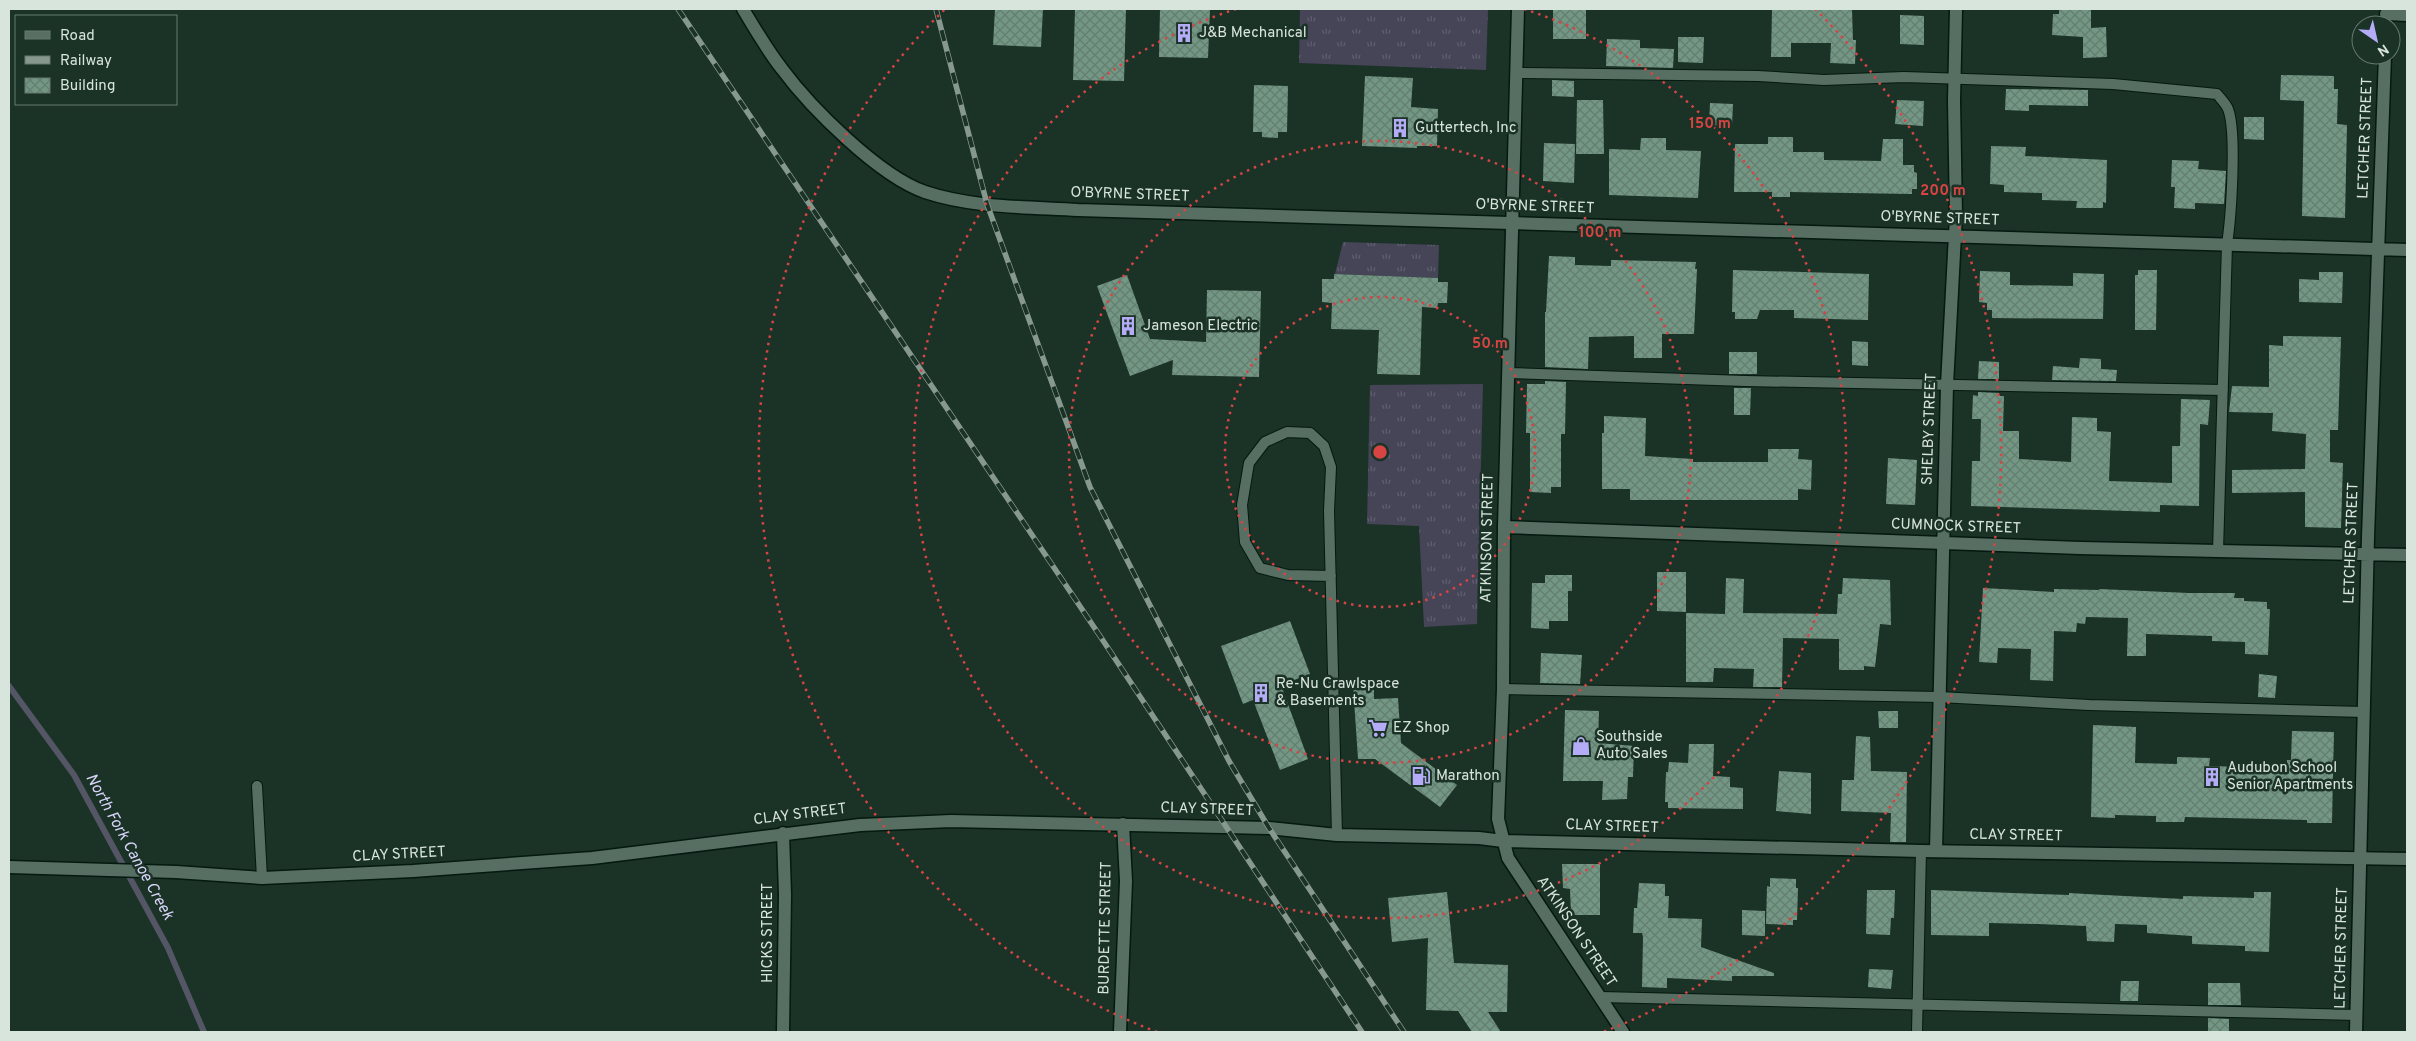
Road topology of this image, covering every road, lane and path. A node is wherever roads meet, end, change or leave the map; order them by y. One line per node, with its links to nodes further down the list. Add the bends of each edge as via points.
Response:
1 (743, 9): 7 (street, O'BYRNE STREET, via 782,70 850,141 903,181 938,196 987,204 1078,210)
2 (1518, 9): 5 (street, ATKINSON STREET)
3 (1956, 9): 6 (street, SHELBY STREET)
4 (2385, 65): 10 (street, LETCHER STREET)
5 (1516, 73): 6 (lane); 7 (street, ATKINSON STREET)
6 (1955, 80): 8 (street, SHELBY STREET); 9 (lane, via 2113,84 2217,94 2228,108 2232,126 2231,222)
7 (1512, 223): 8 (street, O'BYRNE STREET); 12 (street, ATKINSON STREET)
8 (1955, 236): 9 (street, O'BYRNE STREET); 13 (street, SHELBY STREET)
9 (2227, 244): 10 (street, O'BYRNE STREET); 14 (lane)
10 (2378, 249): 11 (street, O'BYRNE STREET); 18 (street, LETCHER STREET)
11 (2407, 250)
12 (1508, 373): 13 (lane); 15 (street, ATKINSON STREET)
13 (1947, 385): 14 (lane); 16 (street, SHELBY STREET)
14 (2223, 390): 17 (lane)
15 (1504, 527): 16 (street, CUMNOCK STREET); 21 (street, ATKINSON STREET)
16 (1943, 543): 17 (street, CUMNOCK STREET); 22 (street, SHELBY STREET)
17 (2218, 551): 18 (street, CUMNOCK STREET)
18 (2368, 556): 19 (street, CUMNOCK STREET); 23 (street, LETCHER STREET)
19 (2407, 556)
20 (1331, 576): 20 (lane, via 1331,467 1324,446 1310,433 1288,432 1265,442 1248,463 1242,505 1245,542 1260,568 1288,575); 27 (lane)
21 (1503, 689): 22 (lane); 28 (street, ATKINSON STREET, via 1498,819)
22 (1939, 697): 23 (lane, via 2089,705); 30 (street, SHELBY STREET)
23 (2364, 712): 31 (street, LETCHER STREET)
24 (257, 786): 34 (lane)
25 (1123, 824): 26 (street, CLAY STREET, via 952,821 860,825); 27 (street, CLAY STREET, via 1269,828); 39 (street, BURDETTE STREET, via 1126,881)
26 (783, 833): 34 (street, CLAY STREET, via 515,865); 38 (street, HICKS STREET)
27 (1337, 834): 28 (street, CLAY STREET)
28 (1503, 841): 29 (street, CLAY STREET); 35 (street, ATKINSON STREET, via 1508,858)
29 (1921, 851): 30 (street, CLAY STREET); 36 (lane)
30 (1936, 851): 31 (street, CLAY STREET)
31 (2360, 857): 32 (street, CLAY STREET); 37 (street, LETCHER STREET)
32 (2407, 859)
33 (9, 867): 34 (street, CLAY STREET)
34 (262, 878)
35 (1600, 997): 36 (lane); 40 (street, ATKINSON STREET)
36 (1918, 1005): 37 (lane); 41 (lane)
37 (2357, 1015): 42 (street, LETCHER STREET)
38 (783, 1032)
39 (1120, 1032)
40 (1623, 1032)
41 (1917, 1032)
42 (2356, 1032)

